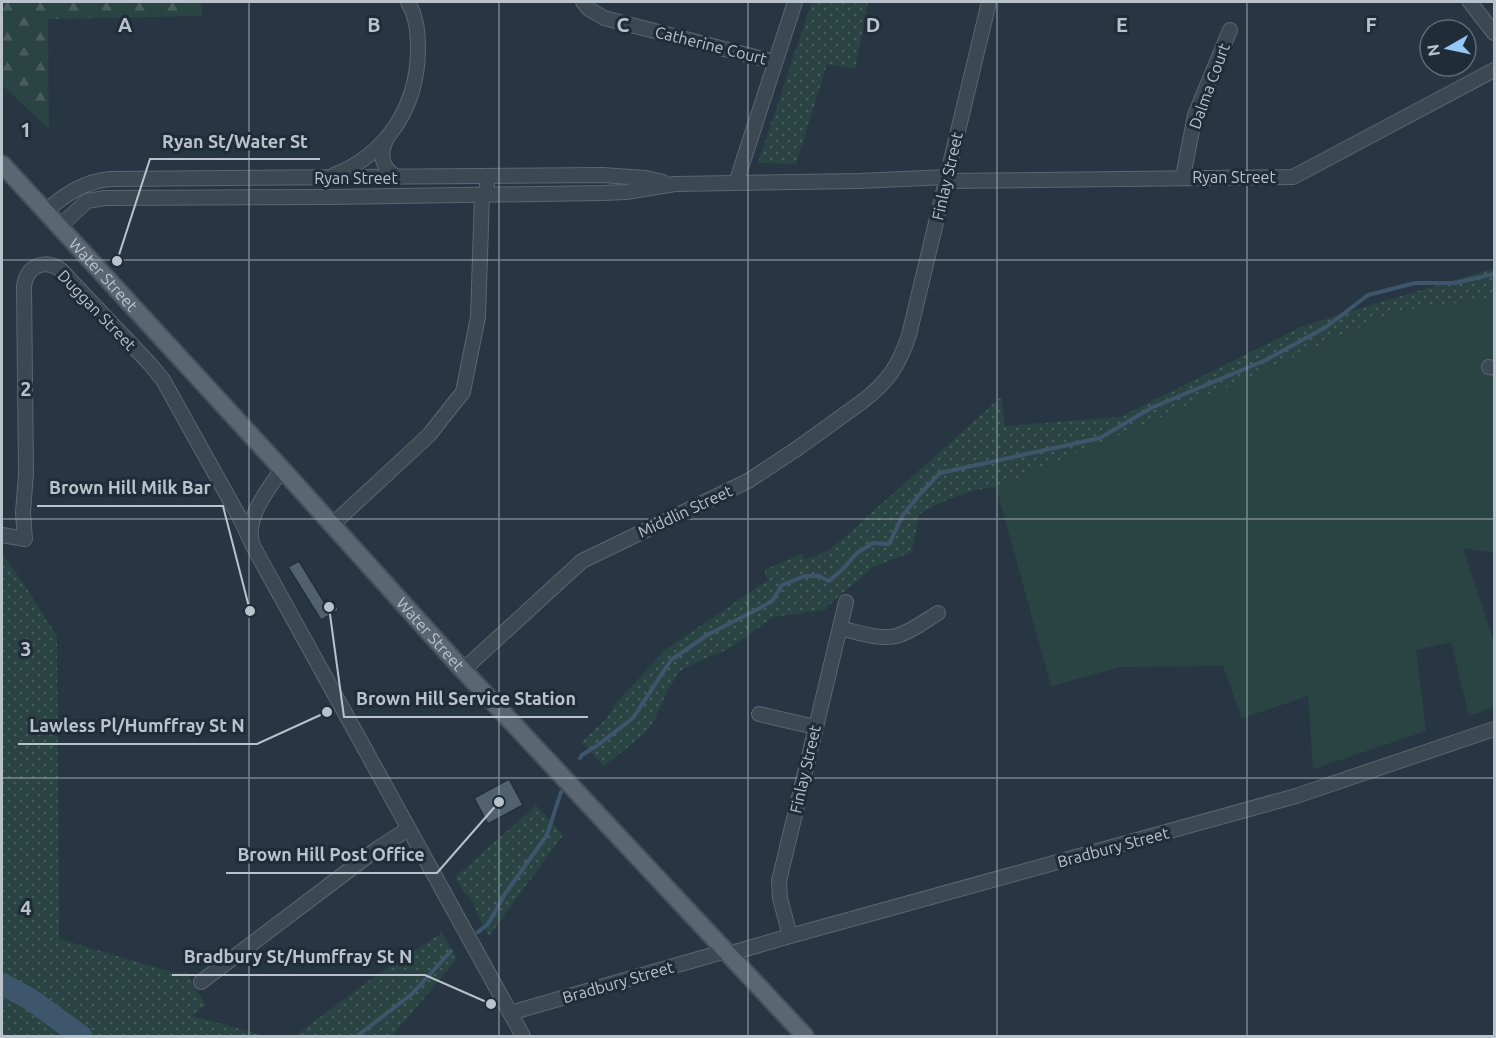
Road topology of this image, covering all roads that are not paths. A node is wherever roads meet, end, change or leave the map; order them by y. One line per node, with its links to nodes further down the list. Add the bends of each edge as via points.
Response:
1 (408, 2): 10 (street, via 418,31 415,79 408,105)
2 (583, 2): 8 (street, Catherine Court, via 604,18)
3 (795, 2): 8 (street)
4 (989, 2): 16 (street, Finlay Street)
5 (1470, 2): 7 (street)
6 (1230, 30): 14 (street, Dalma Court, via 1195,116)
7 (1494, 33)
8 (775, 62): 17 (street)
9 (1494, 70): 14 (street, Ryan Street, via 1293,177)
10 (387, 138): 13 (street, via 383,162); 15 (street, via 351,168)
11 (2, 164): 20 (main road, Water Street)
12 (487, 176): 13 (street, Ryan Street); 18 (street, Ryan Street, via 602,175); 19 (street, via 487,190)
13 (397, 177): 15 (street, Ryan Street)
14 (1183, 177): 16 (street, Ryan Street)
15 (324, 178): 20 (street, Ryan Street, via 105,180 75,189)
16 (946, 179): 17 (street, Ryan Street); 22 (street, Finlay Street)
17 (736, 183): 18 (street, Ryan Street)
18 (675, 184): 19 (street, Ryan Street, via 626,192)
19 (482, 196): 21 (street, Ryan Street, via 105,198 87,201); 24 (street, via 478,317 463,392 429,435)
20 (45, 212): 21 (main road, Water Street)
21 (59, 227): 23 (main road, Water Street)
22 (904, 351): 30 (street, Middlin Street, via 873,393 773,465 734,488 582,561)
23 (282, 469): 24 (main road, Water Street); 26 (street, via 253,521)
24 (332, 525): 30 (main road, Water Street)
25 (2, 535): 26 (street, Duggan Street, via 24,539 24,286 29,272 48,264 61,270 163,380)
26 (253, 546): 34 (street, Duggan Street)
27 (846, 602): 29 (street, Finlay Street)
28 (938, 613): 29 (street, via 896,636 881,637)
29 (840, 628): 32 (street, Finlay Street)
30 (463, 670): 36 (main road, Water Street)
31 (759, 714): 32 (street)
32 (815, 727): 35 (street, Finlay Street, via 779,881)
33 (1494, 729): 35 (street, Bradbury Street, via 1296,796)
34 (408, 829): 37 (street); 38 (street, Duggan Street)
35 (790, 936): 36 (street, Bradbury Street)
36 (727, 953): 38 (street, Bradbury Street); 40 (main road, Water Street)
37 (201, 982)
38 (510, 1013): 39 (street, Duggan Street)
39 (524, 1036)
40 (805, 1036)

